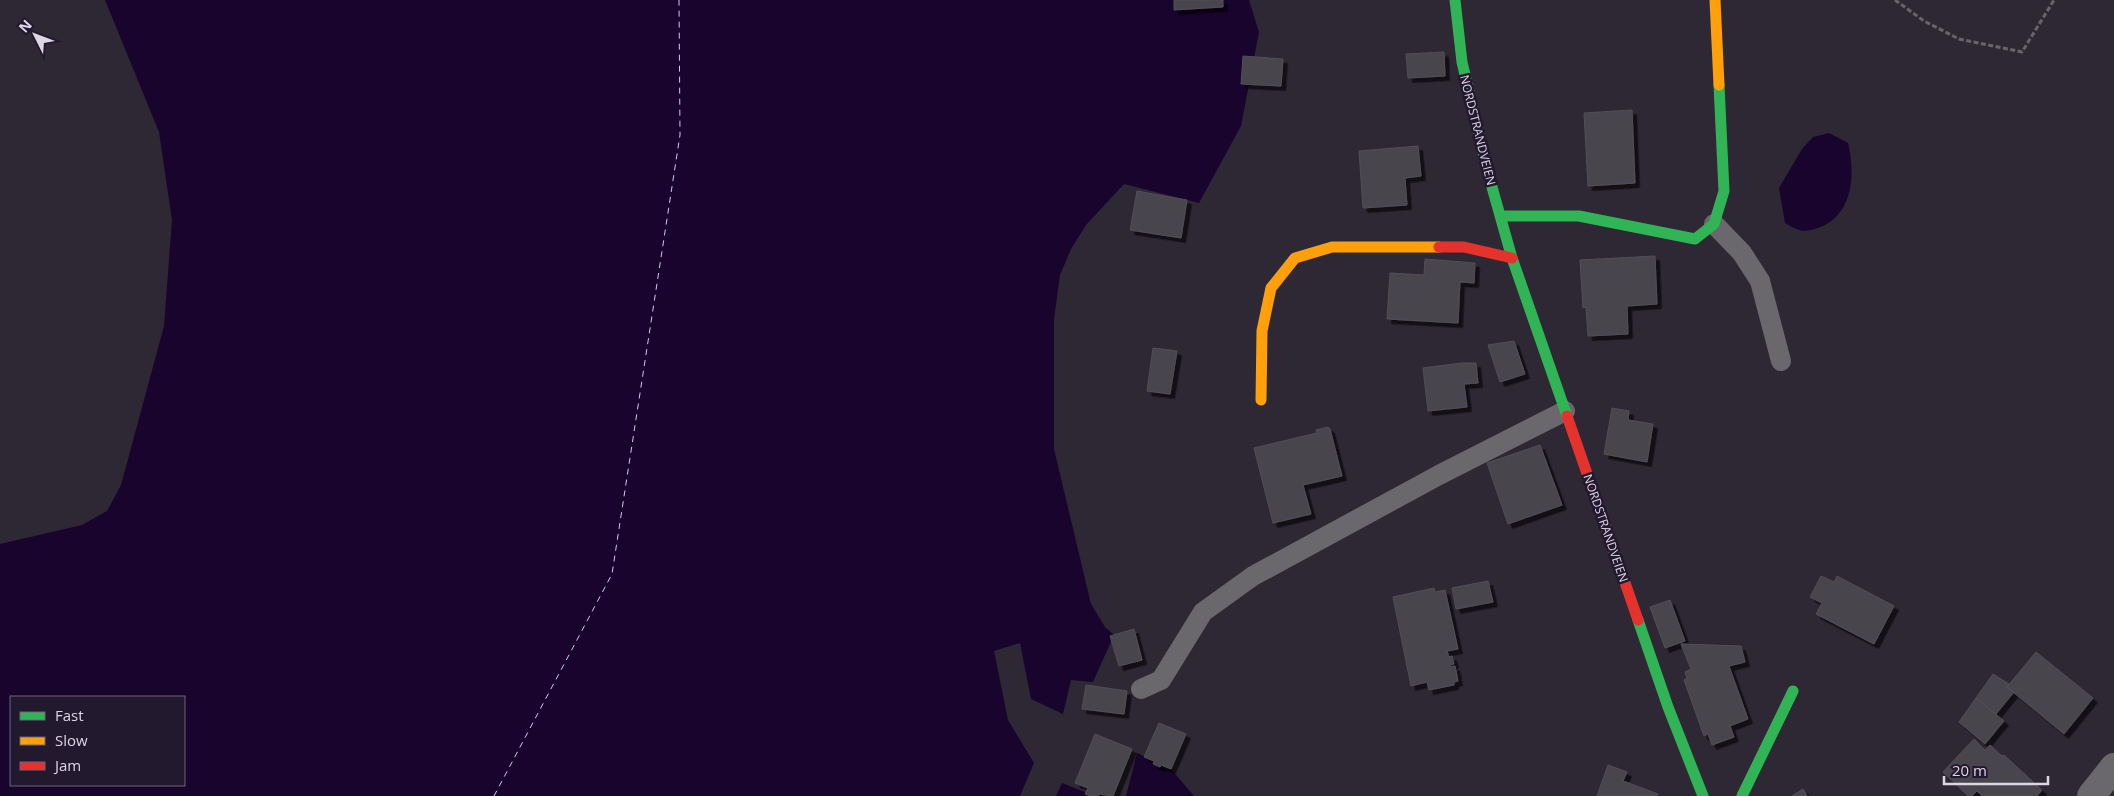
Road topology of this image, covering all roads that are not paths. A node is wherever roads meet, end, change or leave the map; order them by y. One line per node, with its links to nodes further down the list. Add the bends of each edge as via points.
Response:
1 (1455, 0): 3 (street, NORDSTRANDVEIEN, via 1462,62)
2 (1714, 0): 4 (street, via 1724,191)
3 (1501, 216): 4 (street, via 1579,216 1695,239); 5 (street, NORDSTRANDVEIEN)
4 (1714, 224): 6 (lane, via 1742,253 1760,282)
5 (1512, 258): 7 (street, via 1464,247 1332,247 1295,258 1272,288 1262,331); 8 (street, NORDSTRANDVEIEN)
6 (1781, 361)
7 (1261, 400)
8 (1565, 411): 9 (lane, via 1253,576 1203,612 1161,680); 12 (street, NORDSTRANDVEIEN)
9 (1141, 689)
10 (1793, 691): 13 (street)
11 (2114, 767): 14 (street)
12 (1702, 796)
13 (1742, 796)
14 (2091, 796)

